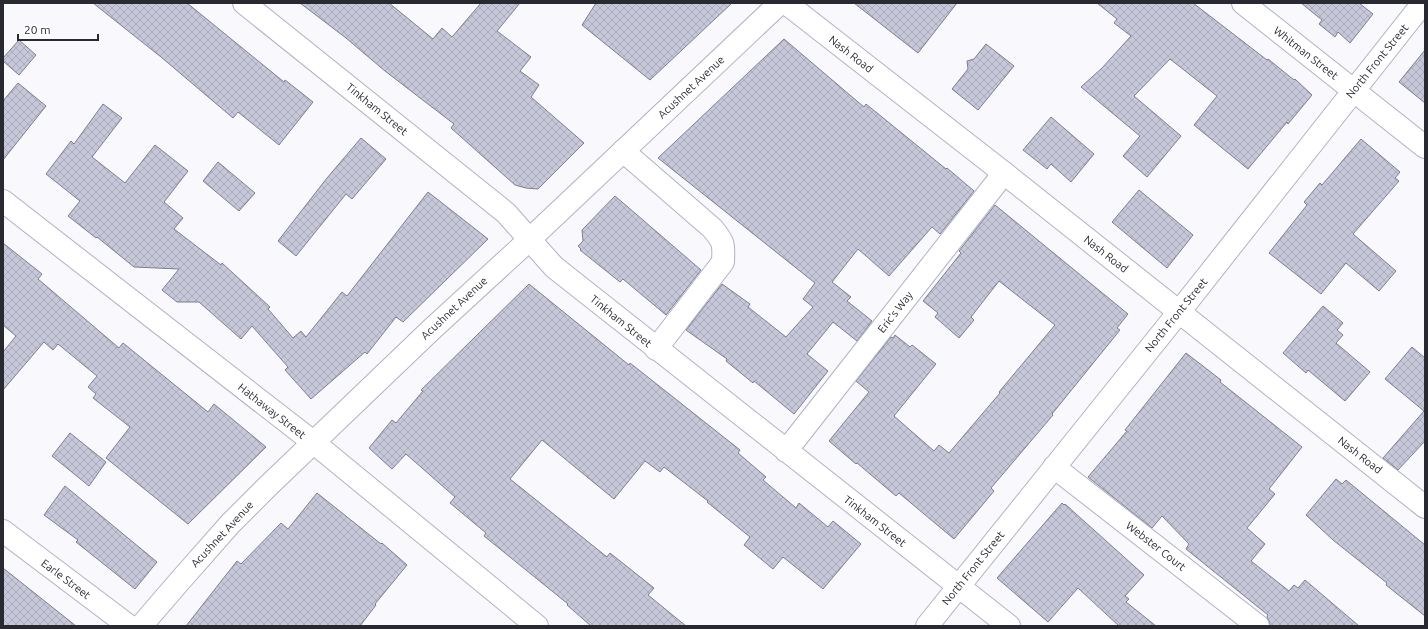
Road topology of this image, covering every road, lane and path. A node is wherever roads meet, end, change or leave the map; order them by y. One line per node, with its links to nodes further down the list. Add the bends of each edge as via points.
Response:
1 (244, 3): 11 (street, Tinkham Street, via 506,213)
2 (780, 3): 8 (street, Acushnet Avenue)
3 (786, 3): 9 (street, Nash Road)
4 (1243, 3): 6 (street, Whitman Street)
5 (1423, 3): 6 (street, North Front Street)
6 (1353, 90): 7 (street, Whitman Street); 12 (street, North Front Street)
7 (1425, 147)
8 (623, 150): 11 (street, Acushnet Avenue); 13 (street, via 712,228 722,240 724,249 723,262)
9 (1004, 174): 12 (street, Nash Road); 15 (street, Eric's Way)
10 (3, 201): 14 (street, Hathaway Street)
11 (529, 240): 13 (street, Tinkham Street, via 554,267); 14 (street, Acushnet Avenue)
12 (1179, 312): 16 (street, North Front Street); 17 (street, Nash Road)
13 (656, 349): 15 (street, Tinkham Street)
14 (313, 442): 21 (street, Acushnet Avenue, via 230,524); 22 (street, Hathaway Street)
15 (786, 451): 19 (street, Tinkham Street)
16 (1054, 467): 19 (street, North Front Street); 25 (street, Webster Court)
17 (1425, 507)
18 (3, 532): 20 (street, Earle Street)
19 (959, 586): 23 (street, North Front Street); 24 (street, Tinkham Street)
20 (129, 626)
21 (141, 626)
22 (537, 626)
23 (927, 626)
24 (1009, 626)
25 (1258, 626)

